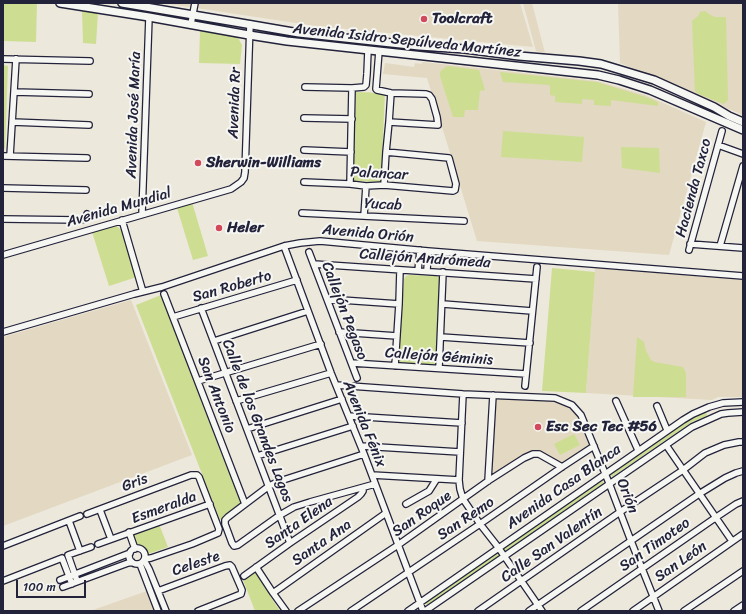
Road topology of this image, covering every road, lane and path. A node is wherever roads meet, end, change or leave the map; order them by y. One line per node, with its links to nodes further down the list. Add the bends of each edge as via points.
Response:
1 (60, 3): 5 (main road, Avenida Isidro Sepúlveda Martínez)
2 (122, 3): 4 (main road, Avenida Isidro Sepúlveda Martínez)
3 (195, 3): 4 (street)
4 (193, 15): 6 (street); 7 (main road, Avenida Isidro Sepúlveda Martínez)
5 (149, 17): 6 (main road, Avenida Isidro Sepúlveda Martínez); 47 (street, Avenida José María)
6 (190, 24): 8 (main road, Avenida Isidro Sepúlveda Martínez)
7 (250, 24): 8 (street, Avenida Rr); 11 (main road, Avenida Isidro Sepúlveda Martínez, via 299,33)
8 (249, 35): 9 (main road, Avenida Isidro Sepúlveda Martínez); 38 (street, Avenida Rr, via 245,172)
9 (368, 50): 10 (main road, Avenida Isidro Sepúlveda Martínez); 17 (street, via 366,85)
10 (379, 52): 15 (main road, Avenida Isidro Sepúlveda Martínez); 19 (street, via 376,89)
11 (511, 55): 15 (main road, via 509,61); 25 (main road, Avenida Isidro Sepúlveda Martínez, via 608,66 654,80)
12 (3, 59): 13 (street)
13 (16, 59): 14 (street); 18 (street)
14 (90, 61)
15 (490, 64): 27 (main road, Avenida Isidro Sepúlveda Martínez, via 598,75 619,80 650,90)
16 (304, 87): 17 (street)
17 (352, 88): 22 (street)
18 (14, 92): 20 (street); 23 (street)
19 (391, 93): 24 (street); 24 (street, via 429,95 438,125)
20 (89, 94)
21 (304, 118): 22 (street)
22 (352, 119): 31 (street)
23 (12, 122): 26 (street); 35 (street)
24 (389, 122): 32 (street)
25 (743, 122)
26 (89, 125)
27 (743, 130)
28 (722, 131): 29 (street, Hacienda Taxco)
29 (718, 145): 33 (street); 52 (street, Hacienda Taxco)
30 (304, 150): 31 (street)
31 (351, 152): 40 (street)
32 (386, 152): 41 (street); 41 (street, Palancar, via 449,158 456,184 453,191)
33 (743, 154)
34 (3, 156): 35 (street)
35 (10, 156): 36 (street)
36 (86, 158)
37 (743, 166): 54 (street)
38 (241, 182): 47 (street, Avenida Mundial, via 231,189)
39 (304, 182): 40 (street, Palancar)
40 (350, 184): 42 (street, Palancar)
41 (384, 185): 42 (street, Palancar)
42 (366, 186): 48 (street)
43 (3, 188): 44 (street)
44 (86, 190)
45 (302, 213): 48 (street, Yucab)
46 (87, 214): 49 (street, via 85,219 79,220)
47 (142, 214): 50 (street, Avenida Mundial)
48 (364, 216): 51 (street, Yucab)
49 (3, 219)
50 (122, 220): 60 (street, Avenida Mundial); 70 (street)
51 (464, 221)
52 (690, 244): 54 (street); 57 (street, Hacienda Taxco)
53 (284, 246): 56 (street, Avenida Orión, via 320,241); 69 (street, Avenida Fénix); 70 (street, Avenida Orión)
54 (720, 246): 55 (street)
55 (743, 248)
56 (420, 250): 58 (street, Avenida Orión); 64 (street)
57 (689, 250)
58 (428, 251): 65 (street); 67 (street, Avenida Orión)
59 (309, 252): 61 (street, Callejón Pegaso)
60 (3, 255)
61 (314, 264): 63 (street, Callejón Andrómeda); 72 (street, Callejón Pegaso)
62 (537, 267): 68 (street)
63 (400, 270): 64 (street, Callejón Andrómeda); 73 (street)
64 (418, 271): 65 (street, Callejón Andrómeda)
65 (427, 271): 66 (street, Callejón Andrómeda)
66 (444, 272): 68 (street, Callejón Andrómeda); 74 (street)
67 (743, 276)
68 (536, 278): 77 (street)
69 (297, 280): 75 (street, San Roberto); 76 (street, Avenida Fénix)
70 (143, 292): 79 (street, Avenida Orión)
71 (164, 294): 78 (street, San Antonio)
72 (327, 299): 73 (street); 80 (street, Callejón Pegaso)
73 (399, 304): 81 (street)
74 (442, 304): 77 (street); 82 (street)
75 (201, 308): 78 (street, San Roberto); 83 (street, Calle de los Grandes Lagos)
76 (308, 311): 83 (street); 85 (street, Avenida Fénix)
77 (532, 311): 84 (street)
78 (173, 317): 93 (street, San Antonio)
79 (3, 332)
80 (340, 332): 81 (street); 86 (street, Callejón Pegaso)
81 (397, 336): 87 (street)
82 (441, 337): 84 (street); 88 (street)
83 (214, 342): 89 (street, Calle de los Grandes Lagos)
84 (530, 342): 91 (street)
85 (321, 344): 89 (street); 90 (street, Avenida Fénix)
86 (352, 363): 87 (street, Callejón Géminis); 92 (street, Callejón Pegaso)
87 (395, 366): 88 (street, Callejón Géminis)
88 (439, 368): 91 (street, Callejón Géminis)
89 (226, 372): 93 (street); 99 (street, Calle de los Grandes Lagos)
90 (331, 373): 94 (street, Avenida Fénix); 99 (street)
91 (526, 374): 95 (street)
92 (357, 378)
93 (198, 381): 135 (street, San Antonio)
94 (336, 385): 96 (street, Orión); 98 (street, Avenida Fénix)
95 (525, 386)
96 (463, 394): 97 (street, Orión); 107 (street)
97 (492, 395): 114 (street, Orión, via 555,398 572,405 581,415); 126 (street)
98 (342, 399): 105 (street, Avenida Fénix); 109 (street)
99 (236, 401): 109 (street, Calle de los Grandes Lagos)
100 (616, 401): 115 (street)
101 (743, 402): 103 (street, Avenida Casa Blanca)
102 (657, 406): 110 (street)
103 (709, 407): 106 (street); 110 (street, Avenida Casa Blanca)
104 (743, 412): 106 (street, Avenida Casa Blanca)
105 (349, 416): 107 (street); 108 (street, Avenida Fénix)
106 (712, 418): 112 (street, Avenida Casa Blanca, via 692,427)
107 (462, 422): 116 (street)
108 (353, 426): 113 (street, Avenida Fénix); 118 (street)
109 (247, 430): 118 (street, Calle de los Grandes Lagos)
110 (667, 430): 115 (street, Avenida Casa Blanca)
111 (743, 442): 120 (street, Calle San Valentín, via 724,445 705,453)
112 (666, 445): 120 (street); 127 (street, Avenida Casa Blanca)
113 (361, 446): 116 (street); 117 (street, Avenida Fénix)
114 (594, 446): 119 (street, San Remo); 122 (street, Orión)
115 (638, 450): 122 (street, Avenida Casa Blanca)
116 (460, 452): 125 (street)
117 (364, 454): 123 (street, Avenida Fénix); 129 (street)
118 (257, 456): 129 (street, Calle de los Grandes Lagos)
119 (562, 467): 126 (street, San Roque, via 539,454 533,454); 145 (street, San Remo)
120 (682, 470): 131 (street); 138 (street, Calle San Valentín)
121 (743, 471): 131 (street, via 725,478)
122 (605, 473): 127 (street, Orión); 156 (street, Avenida Casa Blanca)
123 (372, 475): 124 (street); 128 (street, Avenida Fénix)
124 (436, 480): 125 (street); 136 (street, via 429,491)
125 (459, 480): 132 (street)
126 (488, 481): 132 (street, San Roque)
127 (609, 483): 138 (street, Orión); 160 (street, Avenida Casa Blanca)
128 (375, 484): 130 (street); 139 (street, Avenida Fénix)
129 (269, 486): 135 (street); 141 (street, Calle de los Grandes Lagos)
130 (363, 488): 141 (street, via 294,507); 151 (street, Santa Elena, via 358,497)
131 (699, 494): 143 (street); 149 (street)
132 (463, 499): 145 (street); 154 (street, San Roque)
133 (743, 501): 143 (street, San Timoteo)
134 (210, 504): 137 (street, Gris, via 199,477 191,475); 146 (street, Esmeralda); 161 (street, Esmeralda, via 219,529 218,533)
135 (245, 504): 141 (street, via 225,520 234,546)
136 (406, 504)
137 (100, 510): 140 (street); 148 (street)
138 (620, 512): 149 (street, Orión); 174 (street, Calle San Valentín)
139 (386, 513): 154 (street, Avenida Fénix); 179 (street, Santa Ana)
140 (87, 514)
141 (280, 515): 151 (street, Calle de los Grandes Lagos)
142 (80, 516): 144 (street)
143 (716, 518): 150 (street); 164 (street, San Timoteo)
144 (69, 521): 153 (street); 158 (street)
145 (480, 524): 156 (street); 166 (street, San Remo)
146 (129, 532): 148 (street); 157 (street, Esmeralda)
147 (743, 534): 150 (street, San León)
148 (111, 539): 152 (street)
149 (631, 541): 164 (street, Orión); 182 (street)
150 (732, 541): 180 (street, San León)
151 (290, 543): 163 (street, Santa Elena)
152 (98, 544)
153 (3, 546)
154 (398, 546): 166 (street, Avenida Fénix); 188 (street, San Roque)
155 (91, 547): 158 (street)
156 (498, 547): 160 (street); 181 (street, Avenida Casa Blanca)
157 (135, 548): 159 (street); 161 (street, via 144,551)
158 (80, 551): 167 (street, via 68,555)
159 (130, 553): 162 (street); 167 (street)
160 (505, 556): 174 (street); 191 (street, Avenida Casa Blanca)
161 (143, 561): 162 (street, via 135,564); 168 (street); 171 (street)
162 (132, 562): 175 (street)
163 (256, 567): 169 (street, Santa Elena); 179 (street)
164 (642, 569): 180 (street, Orión); 195 (street, San Timoteo)
165 (743, 571): 198 (street)
166 (408, 573): 181 (street, Avenida Fénix); 189 (street, San Remo)
167 (75, 574): 170 (street); 175 (street)
168 (151, 575): 171 (street); 178 (street)
169 (244, 576)
170 (69, 577): 172 (street); 173 (street, via 62,558); 176 (street)
171 (145, 577): 184 (street)
172 (60, 580)
173 (3, 581)
174 (521, 581): 182 (street); 192 (street, Calle San Valentín)
175 (78, 582): 176 (street)
176 (72, 584): 177 (street)
177 (64, 587)
178 (160, 590): 185 (street); 186 (street, Celeste, via 228,565 232,567 242,590 240,594)
179 (272, 593): 187 (street)
180 (654, 596): 196 (street, San León); 197 (street, Orión)
181 (419, 603): 190 (street, Avenida Casa Blanca); 191 (street, Avenida Fénix)
182 (538, 605): 193 (street); 194 (street)
183 (743, 605): 199 (street)
184 (158, 611)
185 (166, 611)
186 (198, 611)
187 (286, 611)
188 (298, 611)
189 (352, 611)
190 (408, 611)
191 (424, 611)
192 (478, 611)
193 (529, 611)
194 (542, 611)
195 (581, 611)
196 (633, 611)
197 (659, 611)
198 (684, 611)
199 (734, 611)

